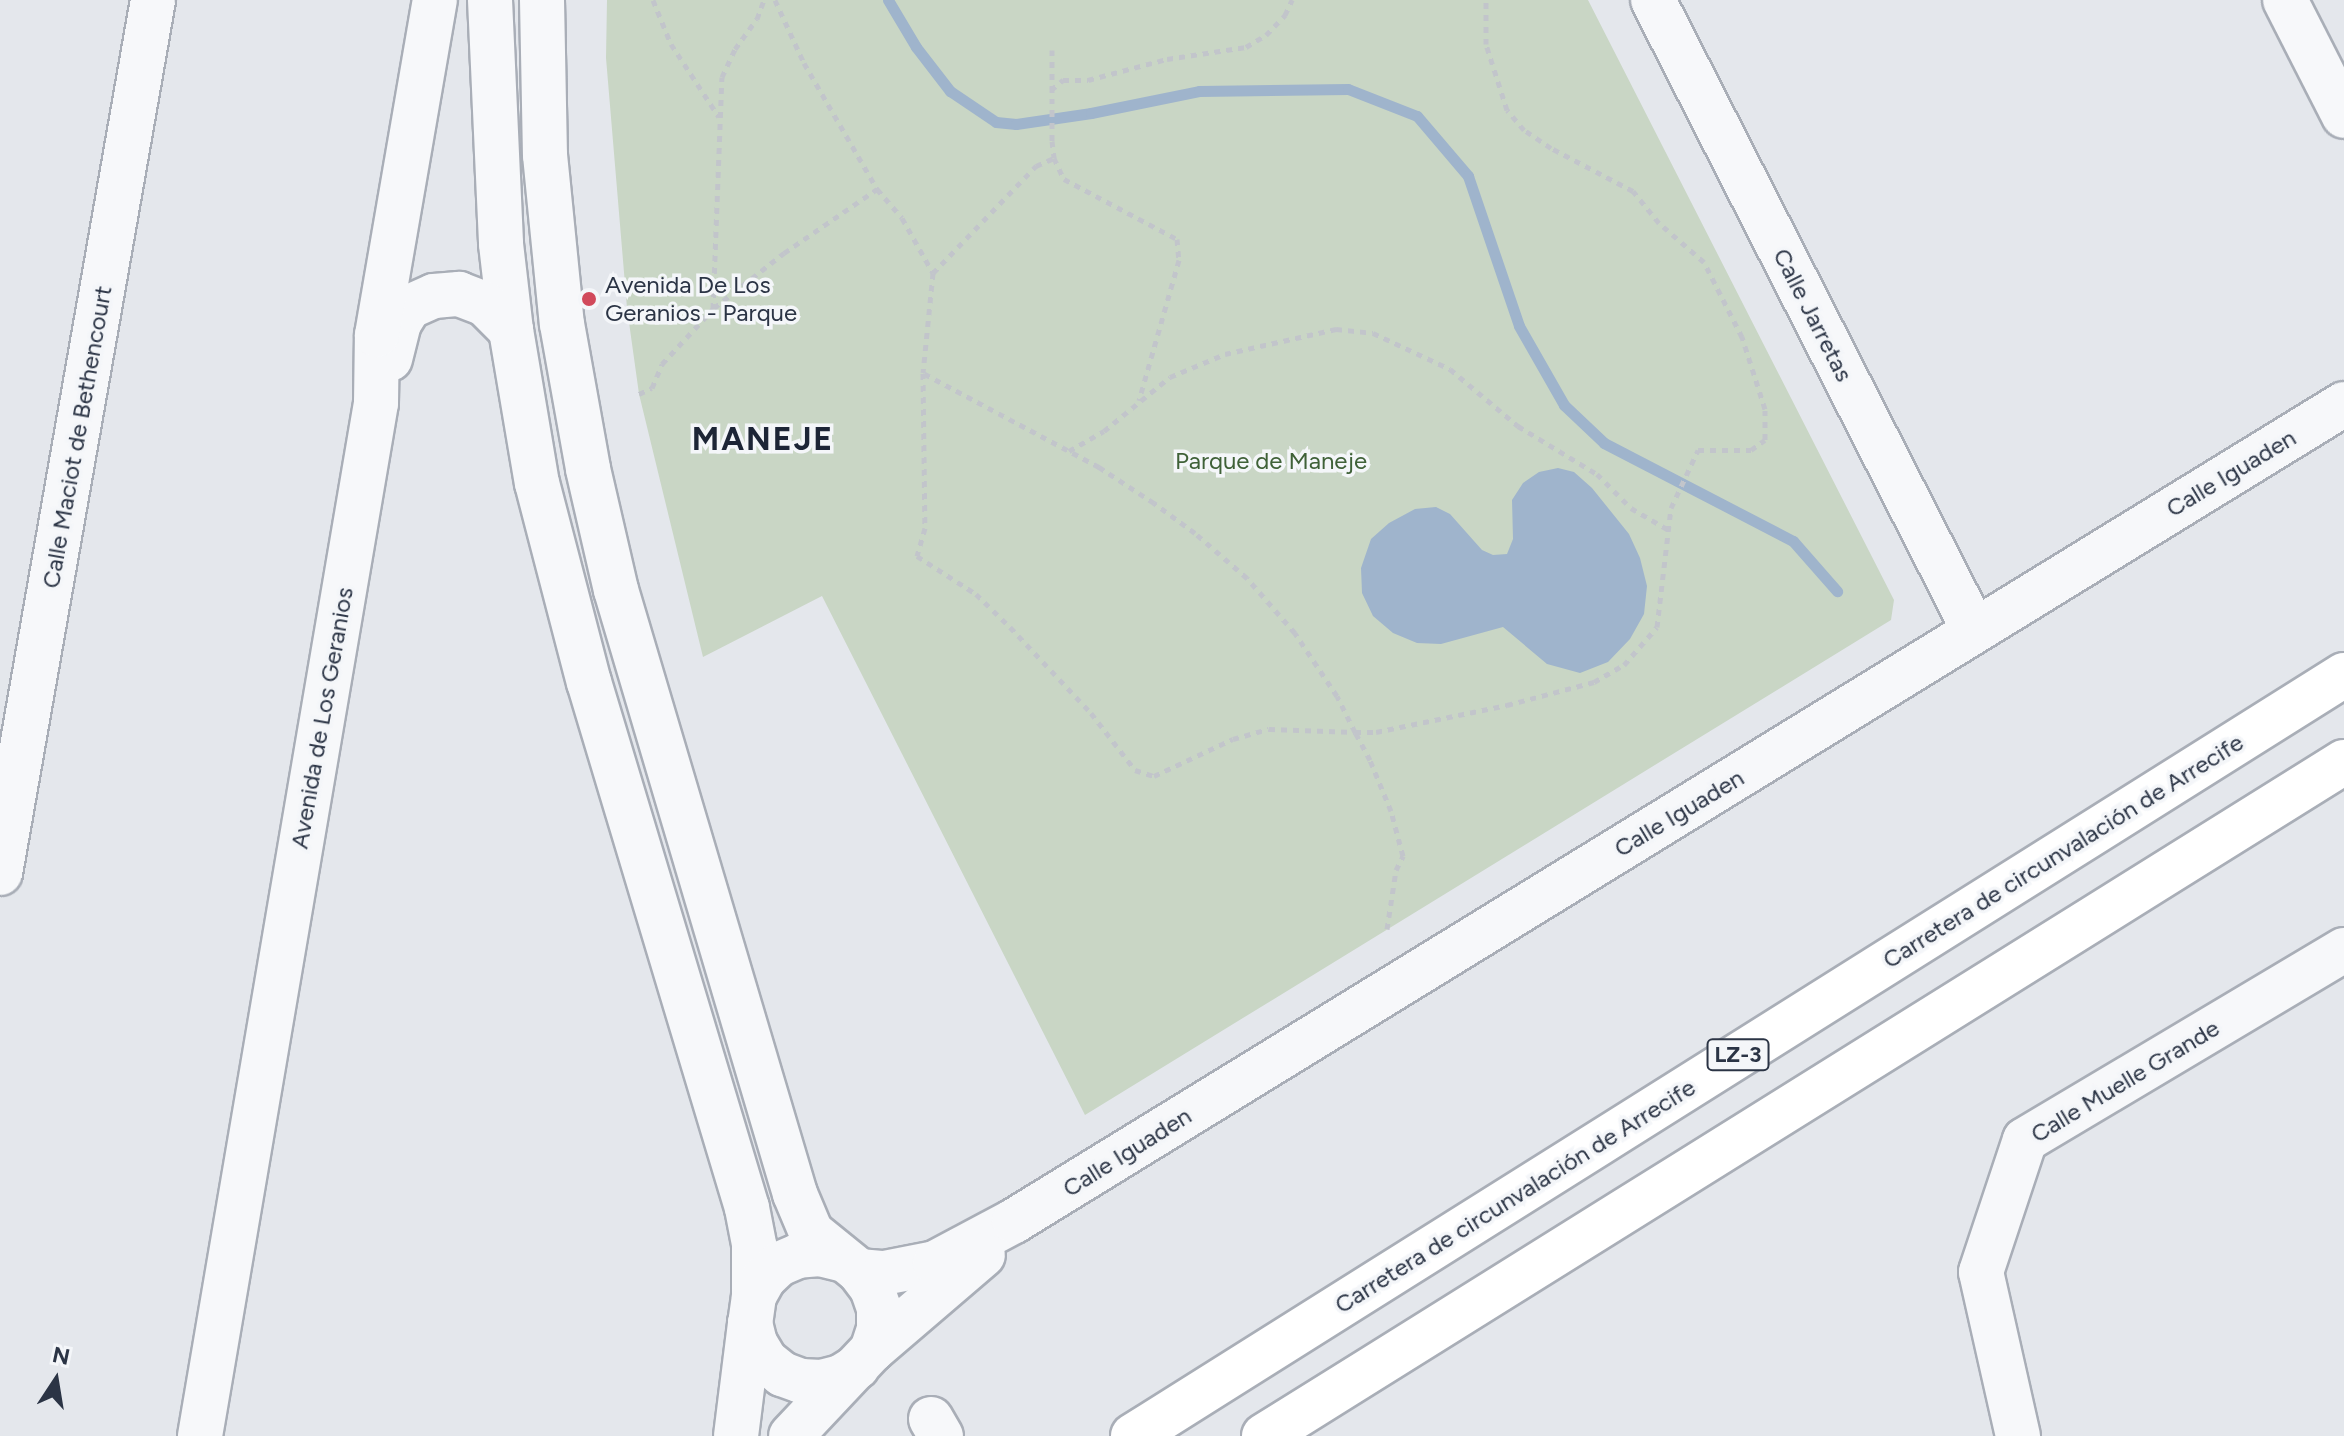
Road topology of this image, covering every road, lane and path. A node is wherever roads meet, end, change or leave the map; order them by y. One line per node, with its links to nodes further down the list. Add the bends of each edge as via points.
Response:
1 (153, 0): 32 (street, Calle Maciot de Bethencourt)
2 (435, 0): 24 (street, Avenida de Los Geranios, via 377,335)
3 (490, 0): 20 (street, via 494,157)
4 (542, 0): 36 (street, via 545,155 554,252 575,405 604,540 795,1194 811,1232)
5 (653, 0): 15 (path, via 671,44)
6 (764, 0): 15 (path, via 722,77)
7 (775, 0): 17 (path, via 804,63)
8 (1292, 0): 13 (path, via 1266,35 1246,47 1167,59 1088,80 1063,80)
9 (1486, 0): 27 (path, via 1486,44 1507,110 1524,130 1551,148 1633,191 1659,223 1704,262 1742,337 1765,409 1765,440 1751,450 1698,450)
10 (1653, 0): 28 (street, Calle Jarretas)
11 (2285, 0): 14 (street)
12 (1052, 50): 13 (path)
13 (1051, 91): 16 (path)
14 (2344, 116)
15 (719, 117): 19 (path)
16 (1054, 158): 18 (path, via 1036,166); 23 (path, via 1064,179 1177,239 1179,260)
17 (877, 189): 18 (path, via 902,218); 19 (path)
18 (933, 273): 21 (path)
19 (713, 309): 22 (path, via 662,364 652,388)
20 (511, 330): 24 (street, via 485,304 459,294 434,296 409,307 399,323); 37 (street, via 537,483 565,596 747,1208 754,1245)
21 (923, 373): 26 (path); 30 (path, via 925,528 917,556 976,594 1010,627 1091,713 1135,770 1154,776 1233,739 1269,729)
22 (639, 394)
23 (1139, 401): 26 (path); 27 (path, via 1170,377 1225,354 1336,329 1373,333 1450,369 1518,426 1597,474 1631,508)
24 (376, 403): 39 (street, Avenida de Los Geranios)
25 (2344, 404): 28 (street, Calle Iguaden)
26 (1068, 452): 30 (path, via 1154,503 1247,578 1295,633)
27 (1667, 529): 30 (path, via 1657,627 1624,665 1594,682 1507,705)
28 (1974, 630): 35 (street, Calle Iguaden)
29 (2344, 675): 42 (highway, Carretera de circunvalación de Arrecife / LZ-3)
30 (1355, 732): 33 (path, via 1391,811 1403,856)
31 (2344, 762): 43 (highway)
32 (0, 873)
33 (1387, 929)
34 (2334, 966): 44 (street, Calle Muelle Grande, via 2025,1140 1981,1272)
35 (1014, 1221): 36 (street, Calle Iguaden, via 935,1263 884,1273); 38 (street, Calle Iguaden)
36 (850, 1265): 37 (street, via 820,1254 779,1264 764,1278); 38 (street, via 872,1288 879,1308 879,1329)
37 (752, 1310): 38 (street, via 755,1343 782,1374 821,1382 841,1377); 40 (street)
38 (865, 1358): 41 (street)
39 (200, 1436)
40 (736, 1436)
41 (791, 1436)
42 (1133, 1436)
43 (1264, 1436)
44 (2018, 1436)

